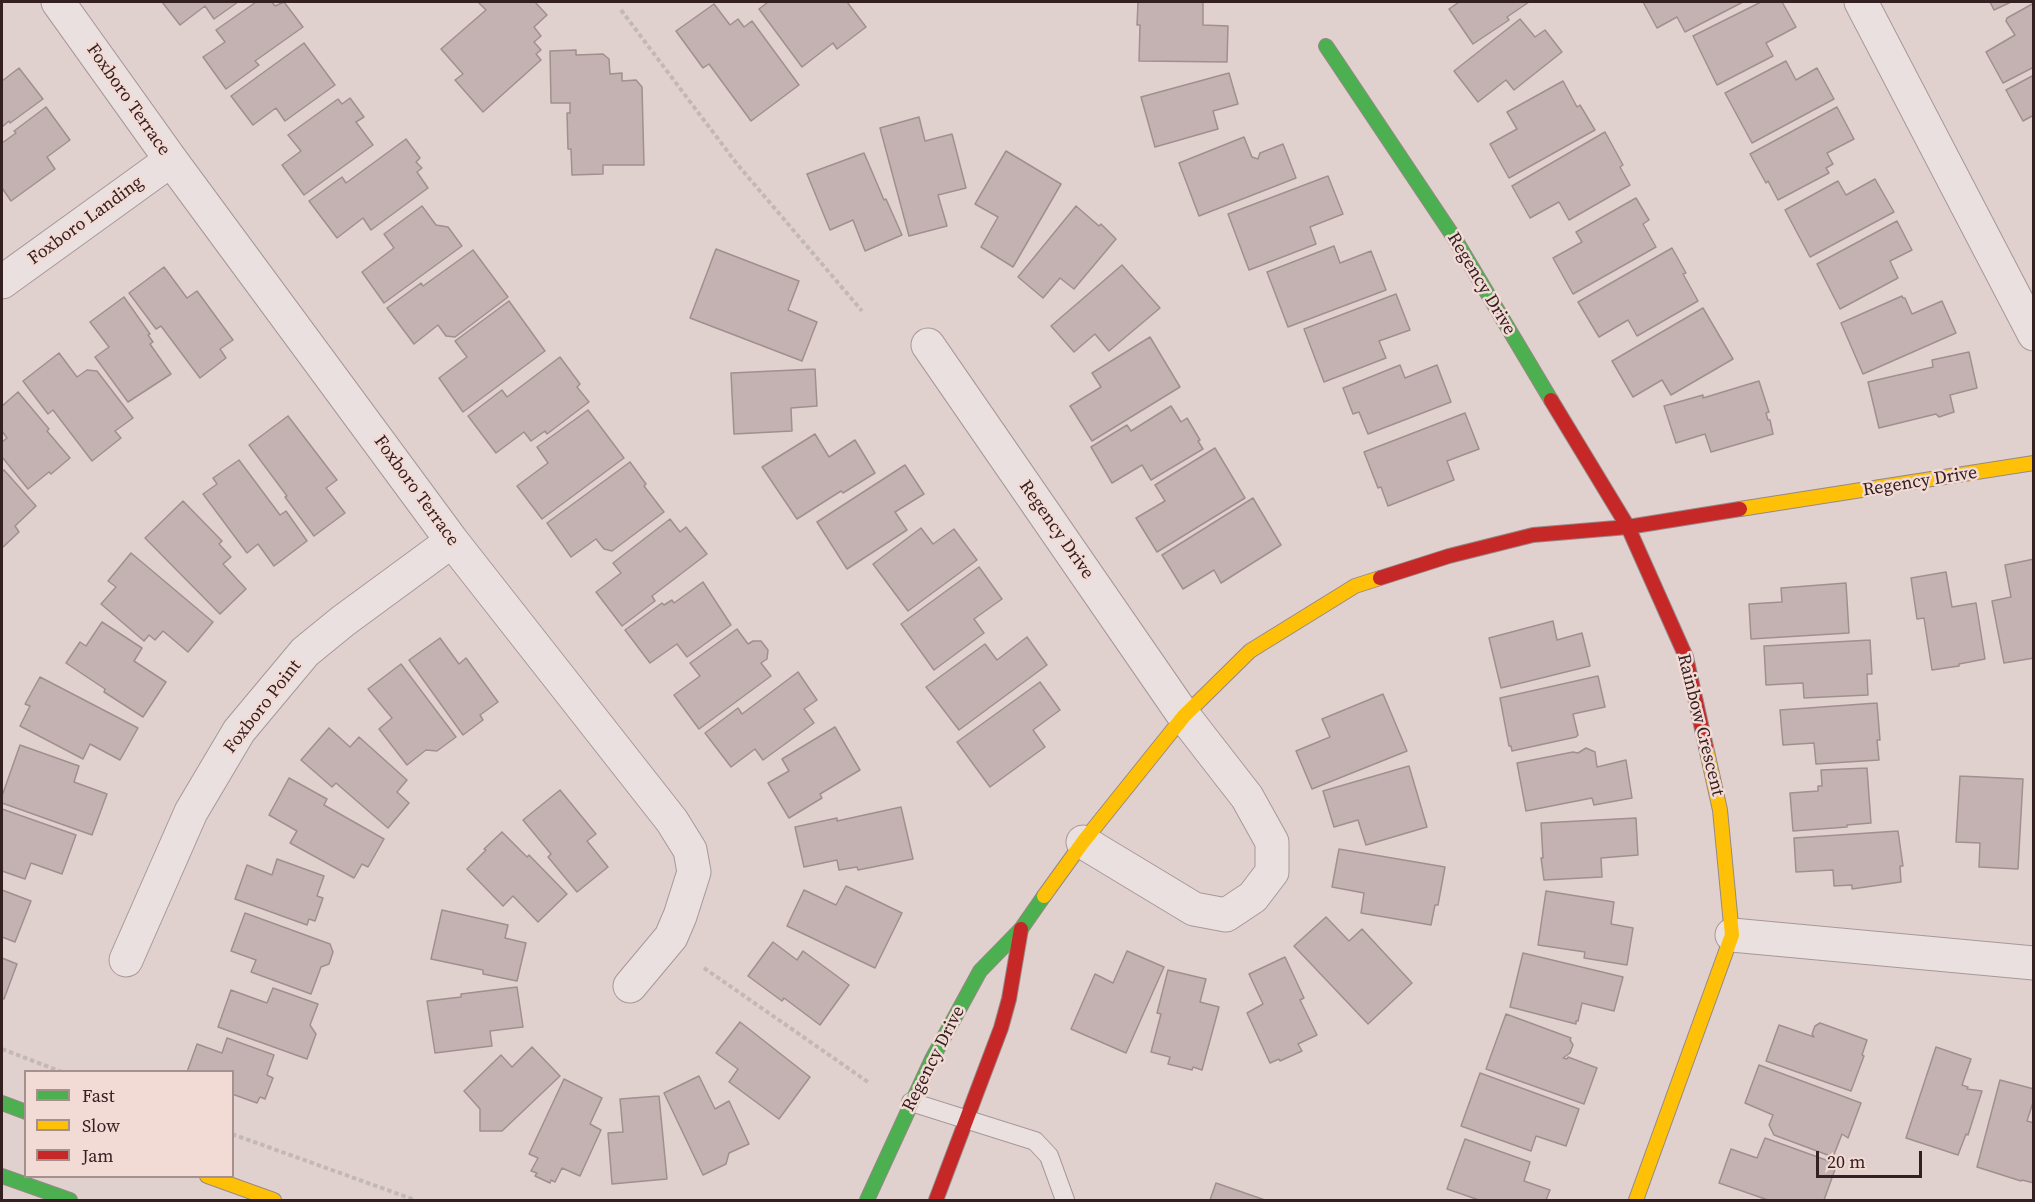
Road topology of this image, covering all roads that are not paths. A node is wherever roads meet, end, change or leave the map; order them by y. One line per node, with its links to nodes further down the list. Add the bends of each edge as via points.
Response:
1 (58, 2): 4 (street, Foxboro Terrace)
2 (1861, 2): 6 (street)
3 (1326, 46): 9 (street, Regency Drive, via 1455,239)
4 (171, 160): 5 (street, Foxboro Landing); 10 (street, Foxboro Terrace)
5 (2, 282)
6 (2034, 334)
7 (928, 345): 11 (street, Regency Drive)
8 (2034, 463): 9 (street, Regency Drive)
9 (1628, 526): 11 (street, Regency Drive, via 1533,535 1449,556 1356,586 1250,651); 14 (street, Rainbow Crescent, via 1686,657 1720,810)
10 (452, 541): 15 (street, Foxboro Point, via 305,652 239,731 191,812); 17 (street, Foxboro Terrace, via 672,821 690,850 693,872 671,937)
11 (1184, 716): 12 (street, Regency Drive); 12 (street, Regency Drive, via 1247,797 1272,842 1272,872 1253,897 1226,915 1194,909)
12 (1083, 842): 13 (street, Regency Drive)
13 (1021, 929): 18 (street, Regency Drive, via 981,971); 21 (street, Regency Drive, via 1001,1028)
14 (1732, 935): 16 (street); 29 (street, Rainbow Crescent)
15 (126, 960)
16 (2034, 963)
17 (630, 986)
18 (911, 1102): 21 (lane); 26 (street, Regency Drive)
19 (2, 1103): 20 (street)
20 (24, 1111)
21 (967, 1119): 27 (street, Regency Drive); 28 (lane, via 1035,1142 1049,1156)
22 (2, 1176): 24 (street)
23 (213, 1178): 25 (street)
24 (70, 1200)
25 (274, 1200)
26 (867, 1200)
27 (936, 1200)
28 (1065, 1200)
29 (1636, 1200)

